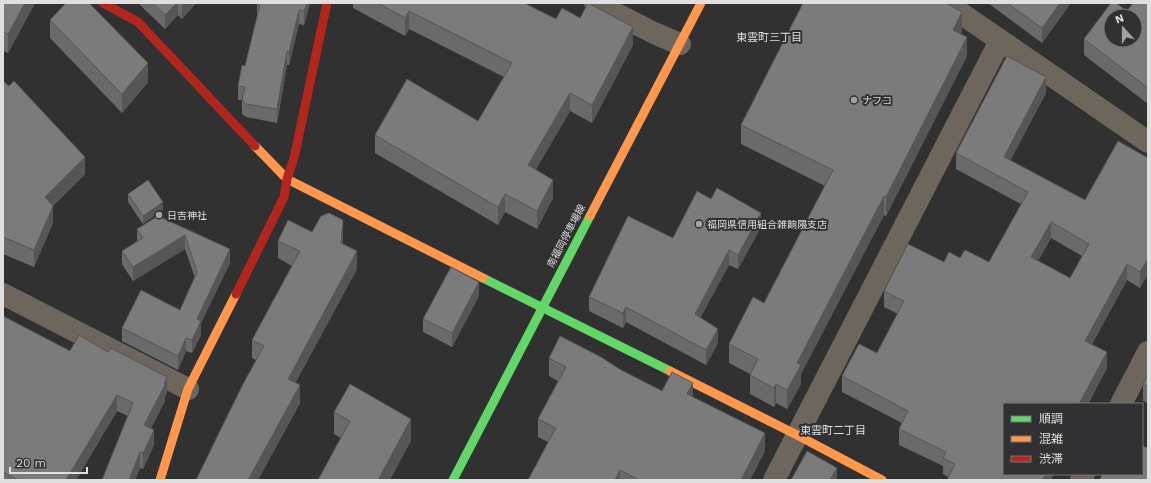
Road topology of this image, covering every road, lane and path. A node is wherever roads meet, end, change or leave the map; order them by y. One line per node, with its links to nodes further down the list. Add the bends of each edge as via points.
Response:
1 (103, 3): 9 (street, via 138,22)
2 (327, 3): 9 (street, via 294,158)
3 (595, 3): 7 (street)
4 (701, 3): 7 (street, 南福岡停車場線)
5 (946, 3): 6 (street)
6 (1000, 41): 8 (street); 15 (street)
7 (680, 44): 11 (street, 南福岡停車場線)
8 (1148, 142)
9 (287, 179): 11 (street); 13 (street, via 284,197)
10 (3, 294): 13 (street)
11 (542, 307): 15 (street); 17 (street, 南福岡停車場線)
12 (1148, 352): 14 (street)
13 (188, 389): 16 (street)
14 (1122, 403)
15 (797, 435): 18 (street); 19 (street)
16 (160, 480)
17 (452, 480)
18 (774, 480)
19 (882, 480)

